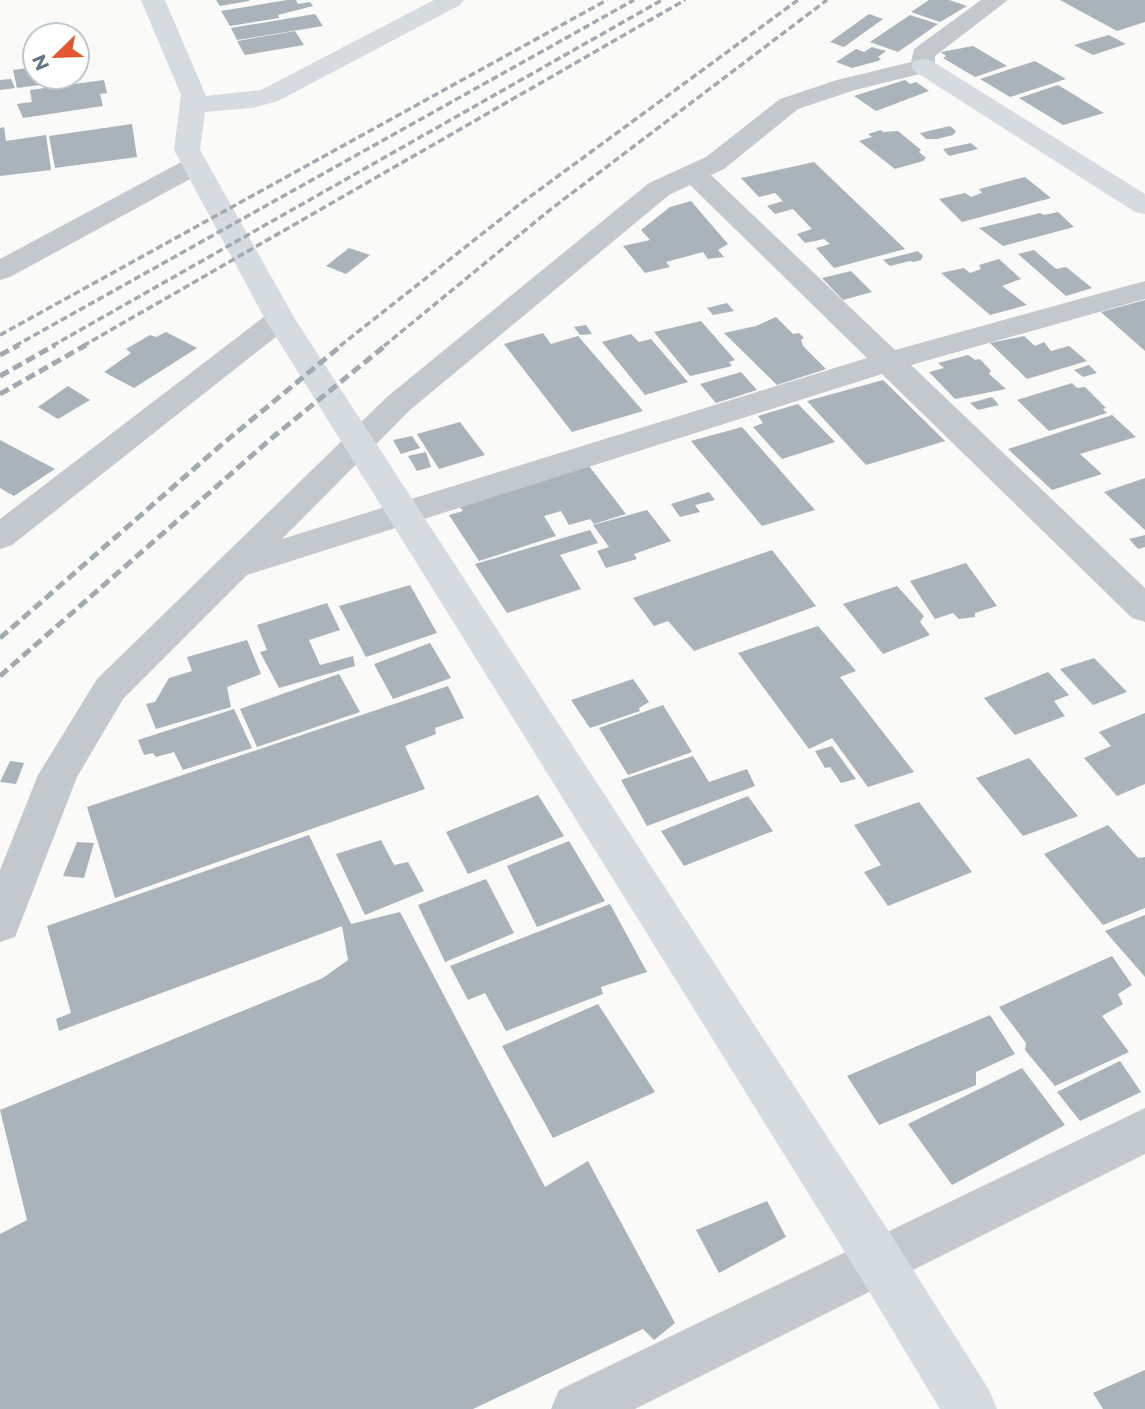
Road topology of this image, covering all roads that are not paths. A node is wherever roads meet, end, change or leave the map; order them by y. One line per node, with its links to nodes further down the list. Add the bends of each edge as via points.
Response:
1 (153, 0): 5 (street, via 191,84)
2 (452, 0): 5 (street, via 269,96)
3 (996, 0): 4 (street, via 923,54)
4 (923, 66): 7 (street, via 789,104 715,163); 8 (street)
5 (194, 105): 6 (street, via 187,150)
6 (194, 166): 9 (street); 11 (street)
7 (694, 173): 12 (street); 13 (street, via 659,189 399,403)
8 (1145, 206)
9 (0, 271)
10 (1145, 290): 12 (street)
11 (280, 320): 13 (street); 15 (street)
12 (887, 362): 14 (street); 17 (street)
13 (359, 443): 14 (street); 16 (street)
14 (405, 514): 16 (street); 20 (street)
15 (0, 537)
16 (234, 566): 18 (street, via 110,688 83,729 58,775)
17 (1145, 609)
18 (0, 924)
19 (1145, 1130): 20 (street)
20 (879, 1261): 21 (street); 22 (street)
21 (579, 1409)
22 (970, 1409)

